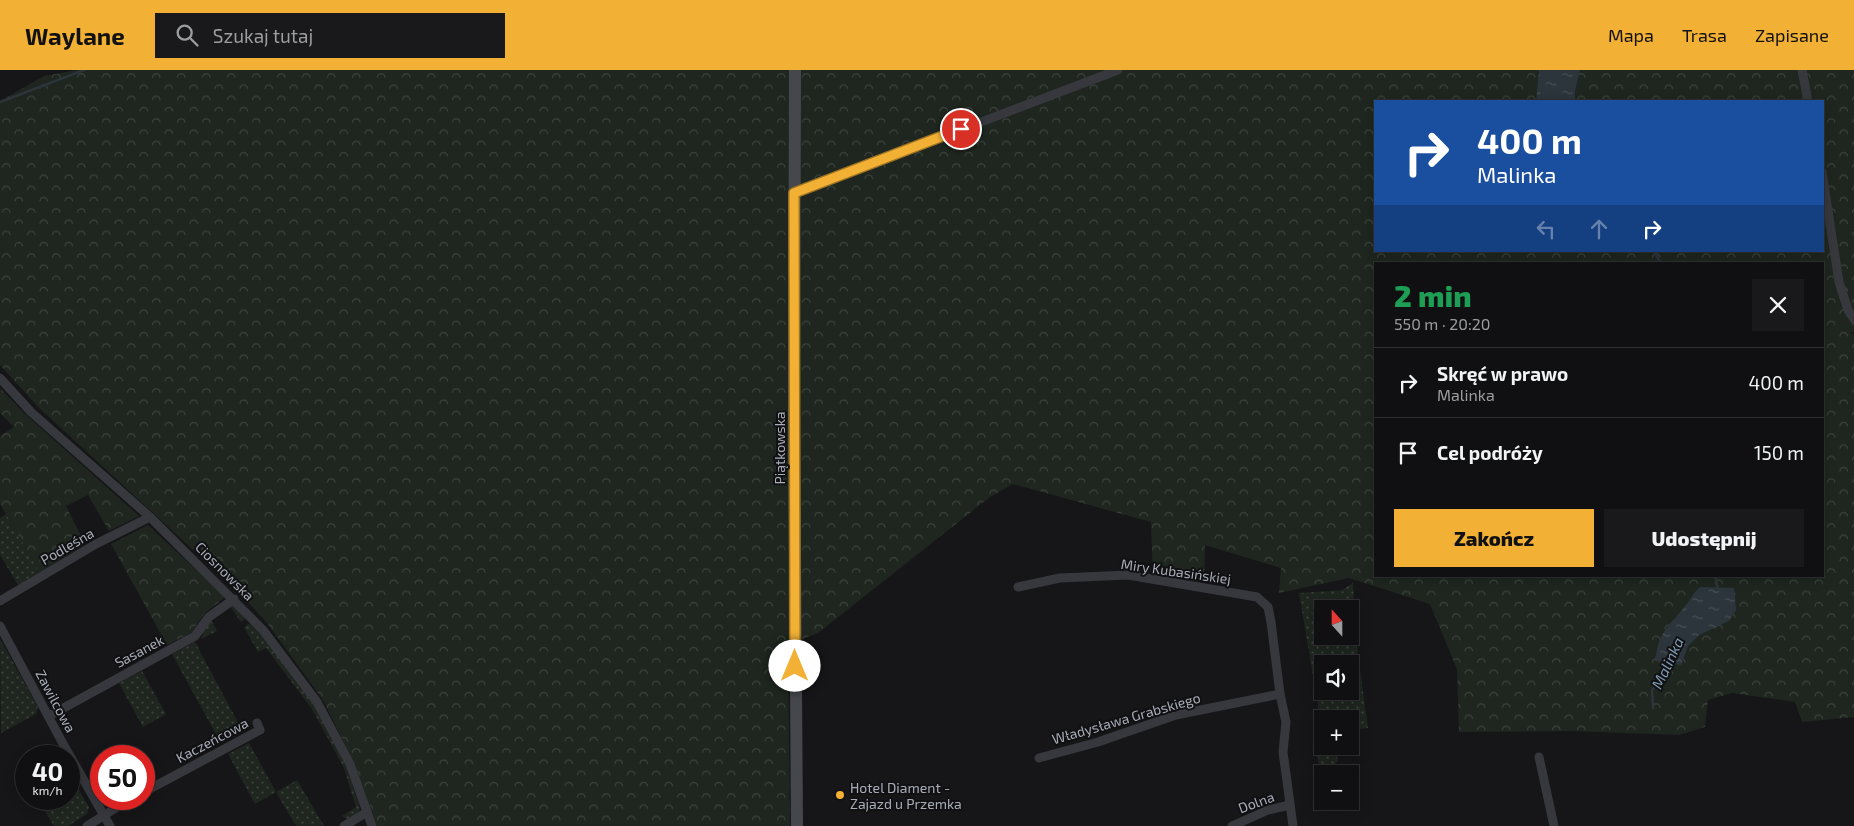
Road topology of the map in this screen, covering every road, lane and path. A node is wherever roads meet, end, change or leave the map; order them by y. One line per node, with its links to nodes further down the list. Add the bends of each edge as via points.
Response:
1 (795, 70): 6 (main road, Piątkowska)
2 (1118, 70): 6 (street)
3 (1802, 70): 4 (street)
4 (1808, 100)
5 (1824, 185): 7 (street, via 1839,282)
6 (794, 193): 28 (main road, Piątkowska)
7 (1854, 319)
8 (0, 378): 9 (street, Ciosnowska, via 31,412)
9 (150, 516): 11 (street, Ciosnowska); 12 (street, Podleśna, via 102,540)
10 (1018, 587): 14 (street, Miry Kubasińskiej, via 1060,578 1128,575 1257,597 1268,607)
11 (234, 599): 15 (street, Sasanek, via 209,617 196,636); 22 (street, Ciosnowska, via 264,630 317,702 350,764)
12 (0, 601)
13 (0, 626): 15 (street, Zawilcowa)
14 (1280, 694): 18 (street, Władysława Grabskiego, via 1176,715); 20 (street, via 1286,722 1283,752)
15 (49, 716): 23 (street, Zawilcowa)
16 (257, 723): 19 (street, Kaczeńcowa, via 260,730)
17 (1539, 756): 31 (street)
18 (1039, 758)
19 (155, 786)
20 (1290, 805): 29 (street, Dolna, via 1268,810); 30 (street)
21 (112, 810): 23 (street)
22 (367, 812): 26 (street); 27 (street, Ciosnowska)
23 (104, 815): 24 (street); 25 (street, Zawilcowa)
24 (87, 826)
25 (110, 826)
26 (344, 826)
27 (372, 826)
28 (797, 826)
29 (1232, 826)
30 (1293, 826)
31 (1554, 826)

